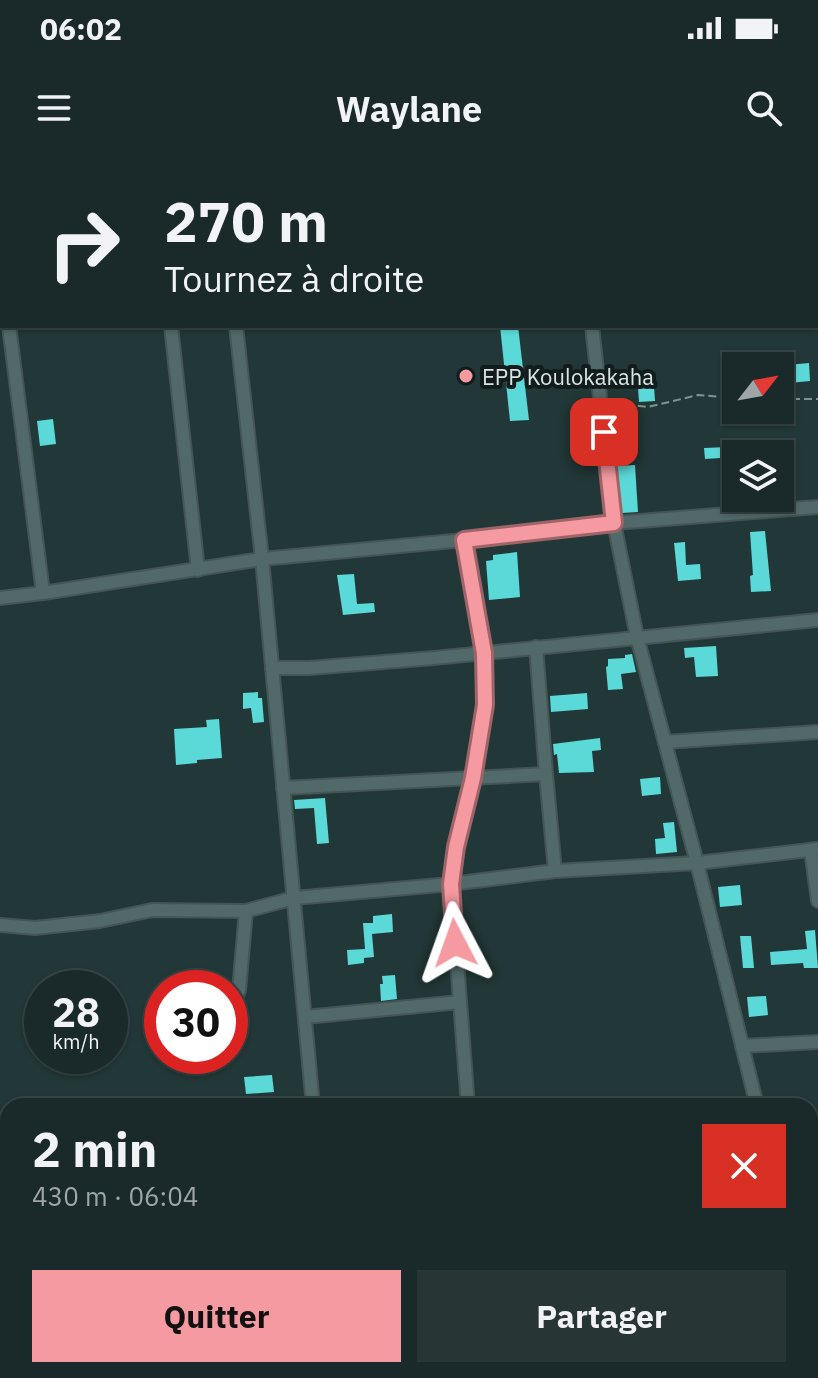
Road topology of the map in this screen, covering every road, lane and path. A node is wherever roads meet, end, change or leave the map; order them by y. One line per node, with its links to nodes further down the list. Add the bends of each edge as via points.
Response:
1 (9, 328): 14 (street)
2 (171, 328): 13 (street)
3 (236, 328): 12 (street)
4 (592, 328): 8 (street)
5 (722, 397): 8 (path, via 698,395 648,407)
6 (794, 399): 7 (path)
7 (818, 399)
8 (600, 402): 10 (street)
9 (818, 507): 10 (street)
10 (614, 523): 11 (street); 17 (street)
11 (464, 540): 12 (street); 19 (street)
12 (262, 559): 13 (street); 20 (street)
13 (198, 570): 14 (street)
14 (43, 593): 15 (street)
15 (0, 598)
16 (818, 620): 17 (street)
17 (637, 637): 18 (street); 22 (street)
18 (536, 647): 19 (street); 23 (street)
19 (484, 653): 20 (street); 24 (street, via 485,705)
20 (272, 668): 25 (street)
21 (818, 732): 22 (street)
22 (665, 742): 27 (street)
23 (546, 774): 24 (street); 28 (street)
24 (473, 778): 25 (street); 29 (street)
25 (283, 788): 30 (street)
26 (814, 849): 27 (street); 31 (street)
27 (697, 863): 28 (street); 38 (street)
28 (555, 871): 29 (street)
29 (451, 884): 30 (street); 35 (street)
30 (294, 898): 32 (street); 36 (street)
31 (818, 901)
32 (246, 911): 33 (street, via 152,910 35,928); 34 (street)
33 (0, 925)
34 (241, 970)
35 (460, 1002): 36 (street); 40 (street)
36 (305, 1017): 39 (street)
37 (818, 1042): 38 (street)
38 (742, 1046): 41 (street)
39 (312, 1098)
40 (467, 1098)
41 (755, 1098)

